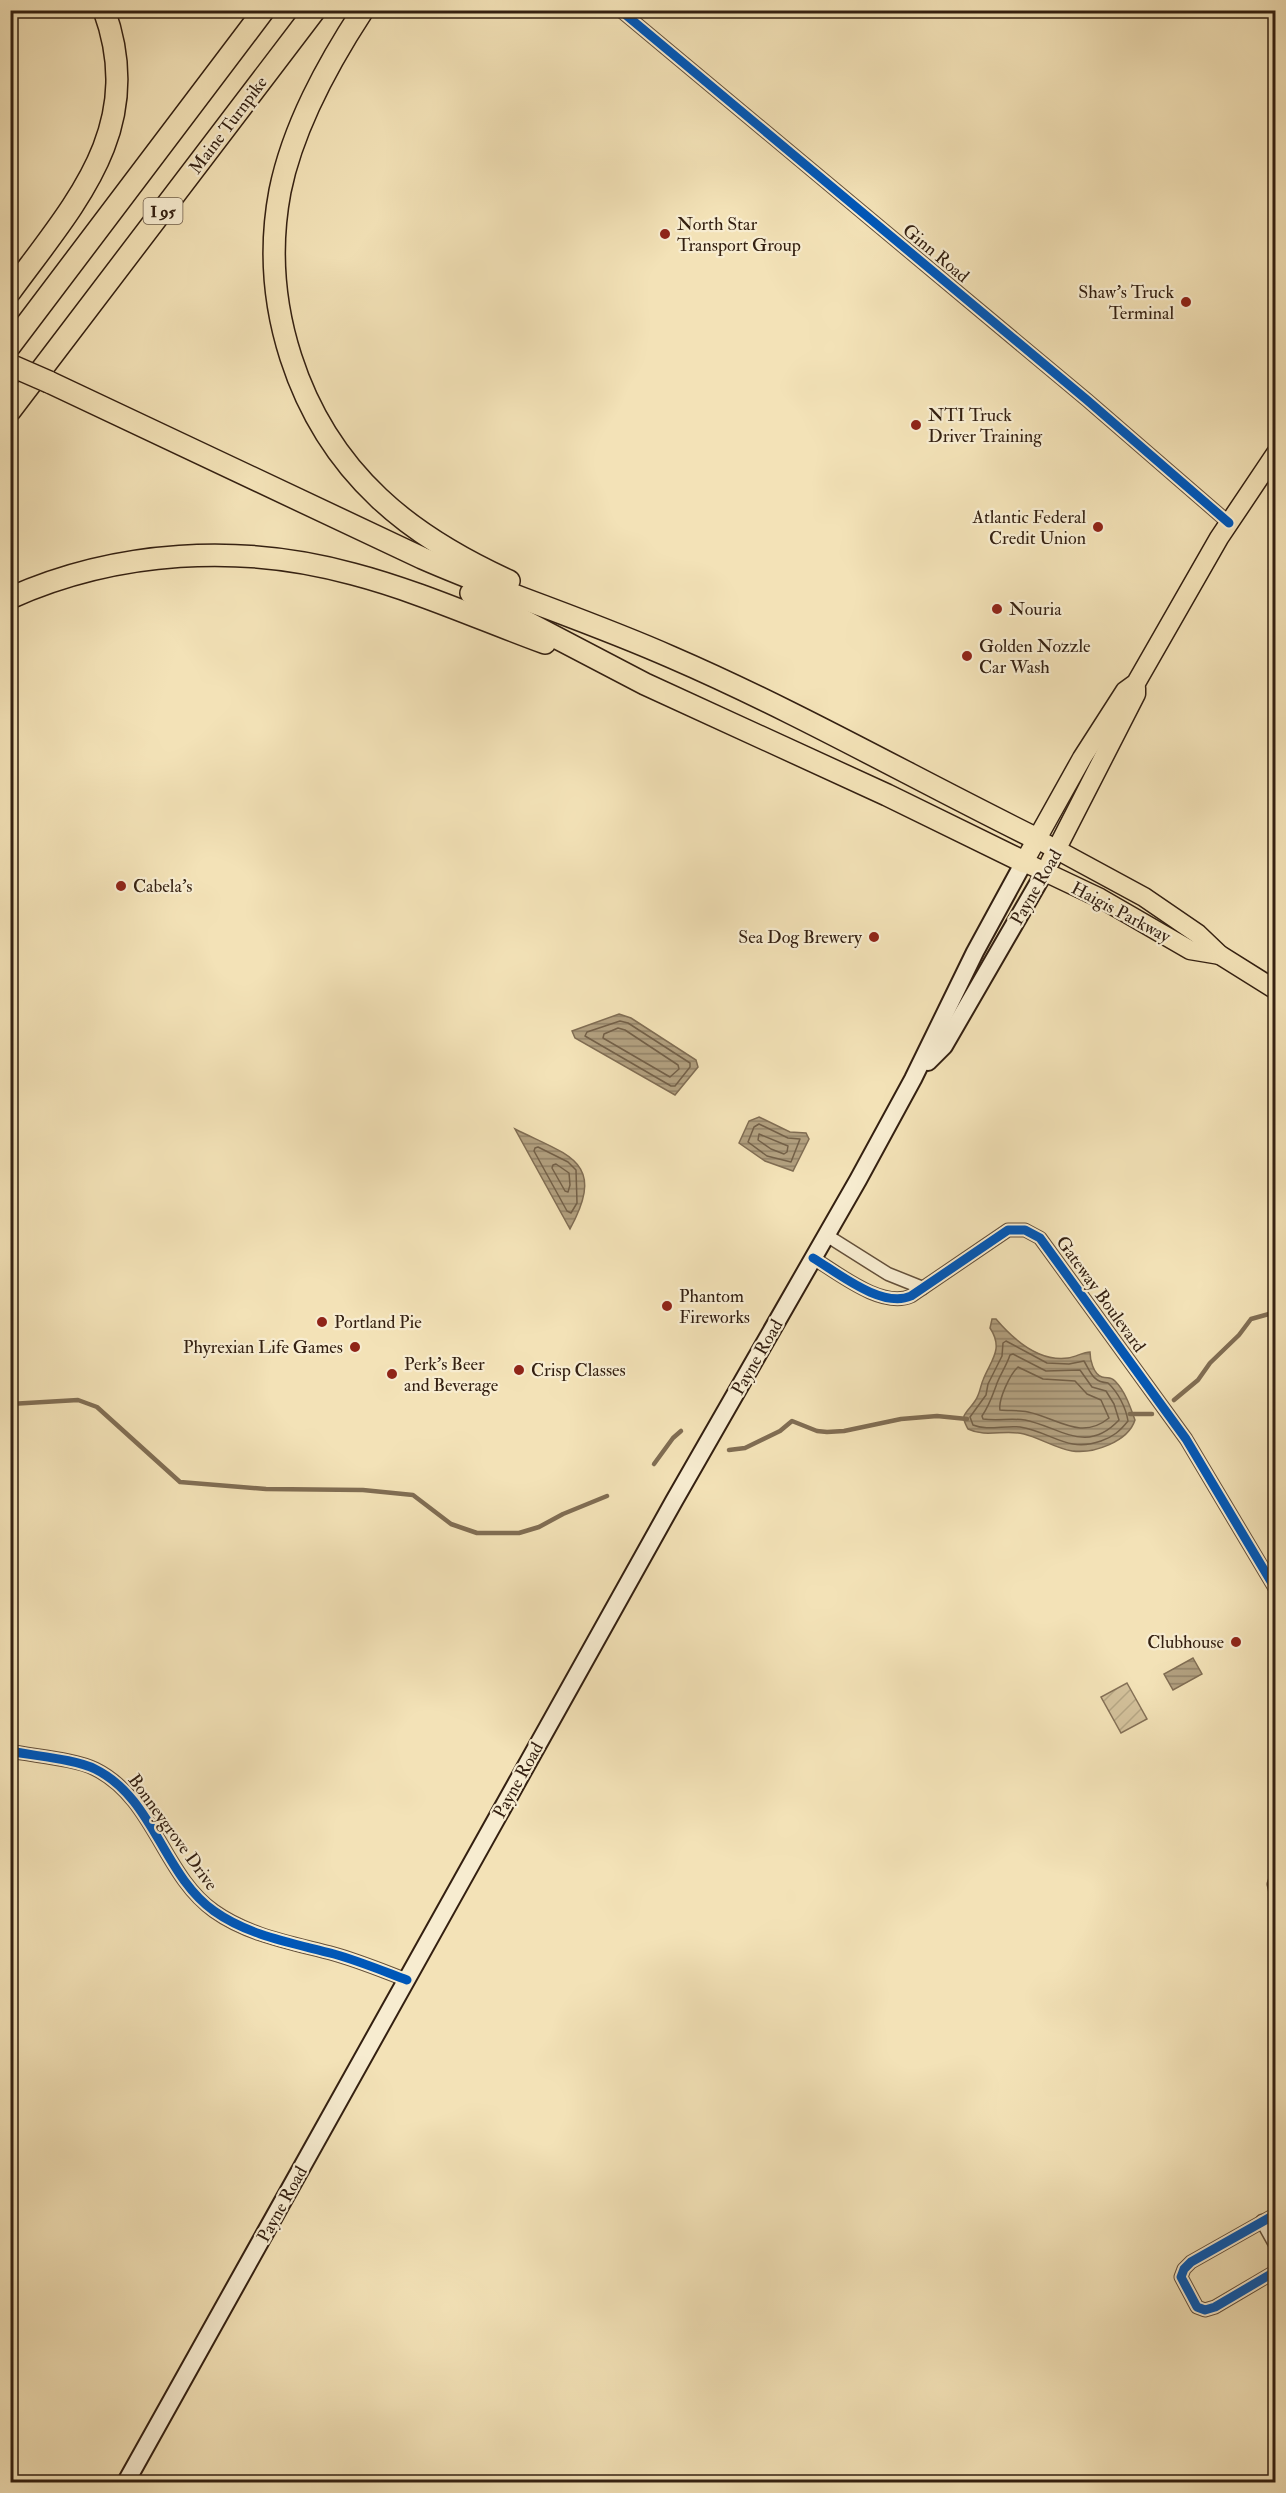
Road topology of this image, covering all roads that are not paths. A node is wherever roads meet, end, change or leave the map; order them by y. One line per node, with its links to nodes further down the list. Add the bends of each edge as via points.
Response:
1 (105, 10): 6 (highway, via 118,63 111,131 99,163 80,194)
2 (264, 10): 7 (highway, I 95)
3 (315, 10): 11 (highway, Maine Turnpike / I 95)
4 (363, 10): 15 (highway, via 301,126 289,158 277,213 276,291 302,390 323,429 356,474 405,520 492,574)
5 (620, 10): 13 (street, Ginn Road, via 1088,399)
6 (10, 292)
7 (10, 346)
8 (10, 365): 10 (highway, bridge)
9 (10, 373): 10 (highway)
10 (47, 386): 15 (highway, via 433,563); 17 (highway, via 493,603)
11 (10, 411)
12 (1275, 453): 13 (main road, Payne Road)
13 (1229, 523): 16 (main road, Payne Road)
14 (10, 598): 17 (highway, via 77,575 135,561 197,555 295,561 384,584)
15 (670, 656): 18 (highway)
16 (1136, 683): 18 (main road, Payne Road, via 1125,691 1082,758); 19 (main road, Payne Road, via 1136,694)
17 (645, 684): 20 (highway)
18 (1037, 839): 19 (main road, Haigis Parkway); 20 (main road, Payne Road)
19 (1056, 851): 21 (main road, Payne Road); 22 (main road, Haigis Parkway, via 1162,909)
20 (1024, 862): 21 (main road, Haigis Parkway); 24 (main road, Payne Road)
21 (1044, 873): 22 (main road, Haigis Parkway, via 1100,898 1190,950); 24 (main road, Payne Road, via 944,1046)
22 (1220, 955): 23 (main road, Haigis Parkway)
23 (1275, 990)
24 (913, 1078): 25 (main road, Payne Road)
25 (826, 1235): 26 (main road, Payne Road); 27 (street, via 888,1274)
26 (813, 1258): 27 (street, Gateway Boulevard, via 884,1298 903,1300); 32 (main road, Payne Road)
27 (922, 1288): 28 (street, Gateway Boulevard, via 1008,1230 1025,1230 1040,1238 1186,1439)
28 (1275, 1590)
29 (10, 1751): 32 (street, Bonneygrove Drive, via 85,1766 112,1779 138,1807 189,1887 228,1920)
30 (1275, 1878): 31 (street)
31 (1275, 1893)
32 (407, 1980): 37 (main road, Payne Road)
33 (1275, 2214): 34 (street)
34 (1262, 2221): 35 (street); 36 (street, via 1191,2262 1181,2277 1197,2307 1205,2310)
35 (1275, 2246)
36 (1275, 2271)
37 (126, 2482)

